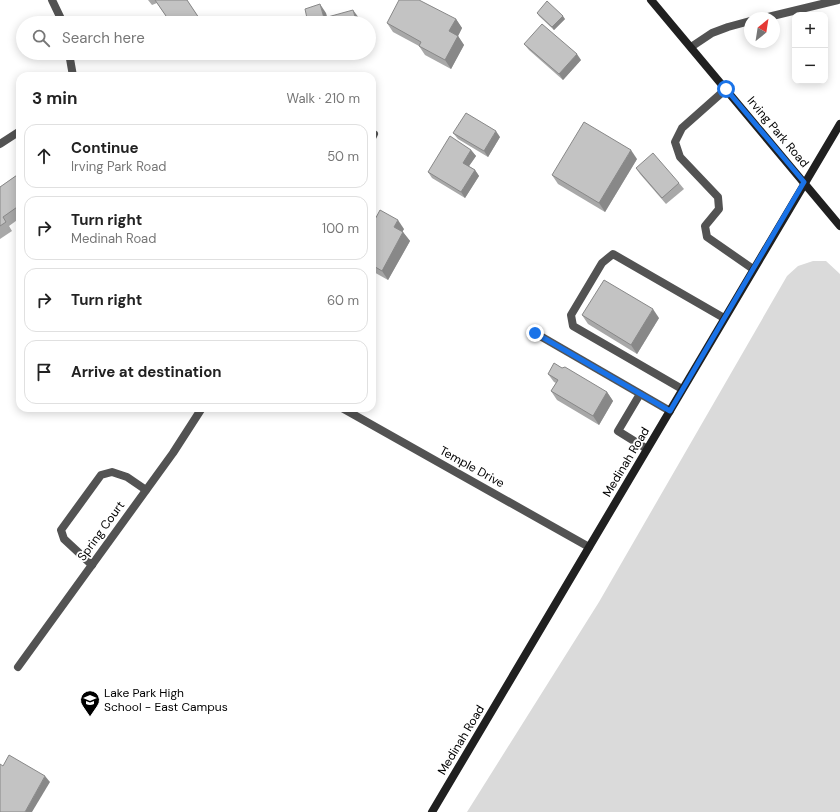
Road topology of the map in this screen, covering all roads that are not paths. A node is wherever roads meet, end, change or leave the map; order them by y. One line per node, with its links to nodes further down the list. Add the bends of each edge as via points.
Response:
1 (52, 0): 5 (street)
2 (651, 0): 7 (main road, Irving Park Road)
3 (838, 0): 4 (street)
4 (780, 14)
5 (59, 16)
6 (744, 23): 7 (street, via 712,33)
7 (691, 48): 10 (main road, Irving Park Road)
8 (70, 60): 9 (street)
9 (72, 72)
10 (726, 89): 14 (main road, Irving Park Road); 16 (street, via 682,128 675,142 680,157 718,197 719,209 705,226 707,237)
11 (840, 124): 14 (main road, Medinah Road)
12 (16, 134): 13 (street)
13 (0, 144)
14 (804, 182): 15 (main road, Irving Park Road); 16 (main road, Medinah Road)
15 (840, 226)
16 (753, 269): 17 (main road, Medinah Road)
17 (724, 318): 19 (main road, Medinah Road); 19 (street, via 612,254 602,263 571,315 573,326)
18 (535, 333): 20 (street)
19 (682, 389): 21 (main road, Medinah Road)
20 (640, 394): 21 (street); 24 (street, via 618,431)
21 (670, 411): 24 (main road, Medinah Road)
22 (199, 412): 25 (street, Spring Court)
23 (349, 412): 26 (street, Temple Drive)
24 (647, 450): 26 (main road, Medinah Road)
25 (146, 490): 27 (street, Spring Court); 27 (street, via 127,477 112,472 101,475 61,530 64,539)
26 (589, 547): 29 (main road, Medinah Road)
27 (92, 565): 28 (street, Spring Court)
28 (18, 667)
29 (432, 812)

